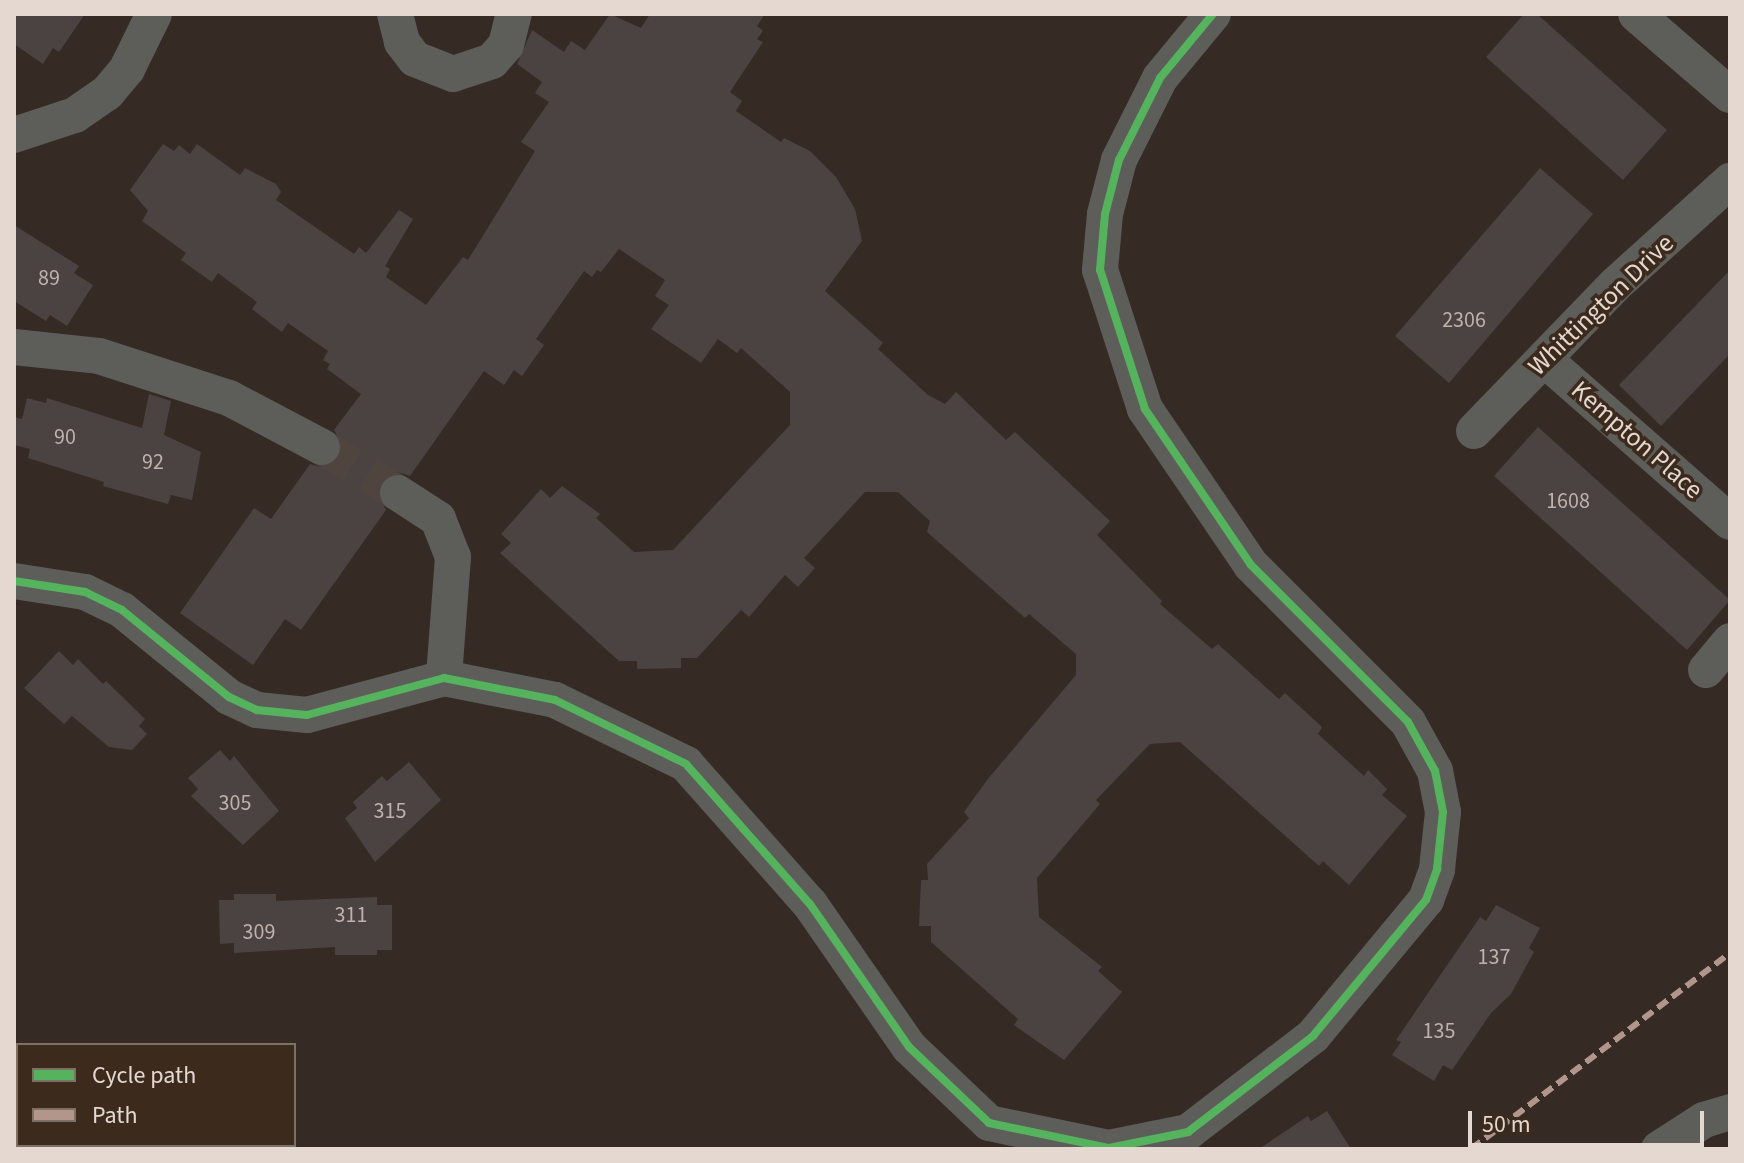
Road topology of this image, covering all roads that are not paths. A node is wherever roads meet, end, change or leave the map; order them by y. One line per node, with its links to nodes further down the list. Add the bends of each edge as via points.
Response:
1 (154, 14): 7 (street, via 127,69 107,93 75,115)
2 (395, 14): 3 (street, via 402,42 415,59 453,74 492,61 506,45)
3 (514, 14)
4 (1213, 14): 18 (street, via 1160,78 1119,160 1105,214 1100,270 1145,409 1251,565 1408,722 1435,771 1443,812 1437,869 1426,900 1313,1036 1188,1132 1109,1148 989,1123 909,1047 810,904 686,764 555,700)
5 (1636, 14): 6 (street)
6 (1730, 95)
7 (14, 135)
8 (1730, 181): 10 (street, Whittington Drive, via 1616,284)
9 (14, 347): 12 (street, via 99,356 229,398)
10 (1544, 359): 11 (street, Whittington Drive); 14 (street, Kempton Place)
11 (1474, 431)
12 (322, 447)
13 (398, 493): 18 (street, via 438,519 453,557)
14 (1730, 522)
15 (14, 581): 18 (street, via 85,592 122,610 229,697 257,710 307,715)
16 (1730, 641): 17 (street)
17 (1706, 670)
18 (444, 678)
19 (1730, 1112): 20 (street, via 1704,1120)
20 (1659, 1149)

